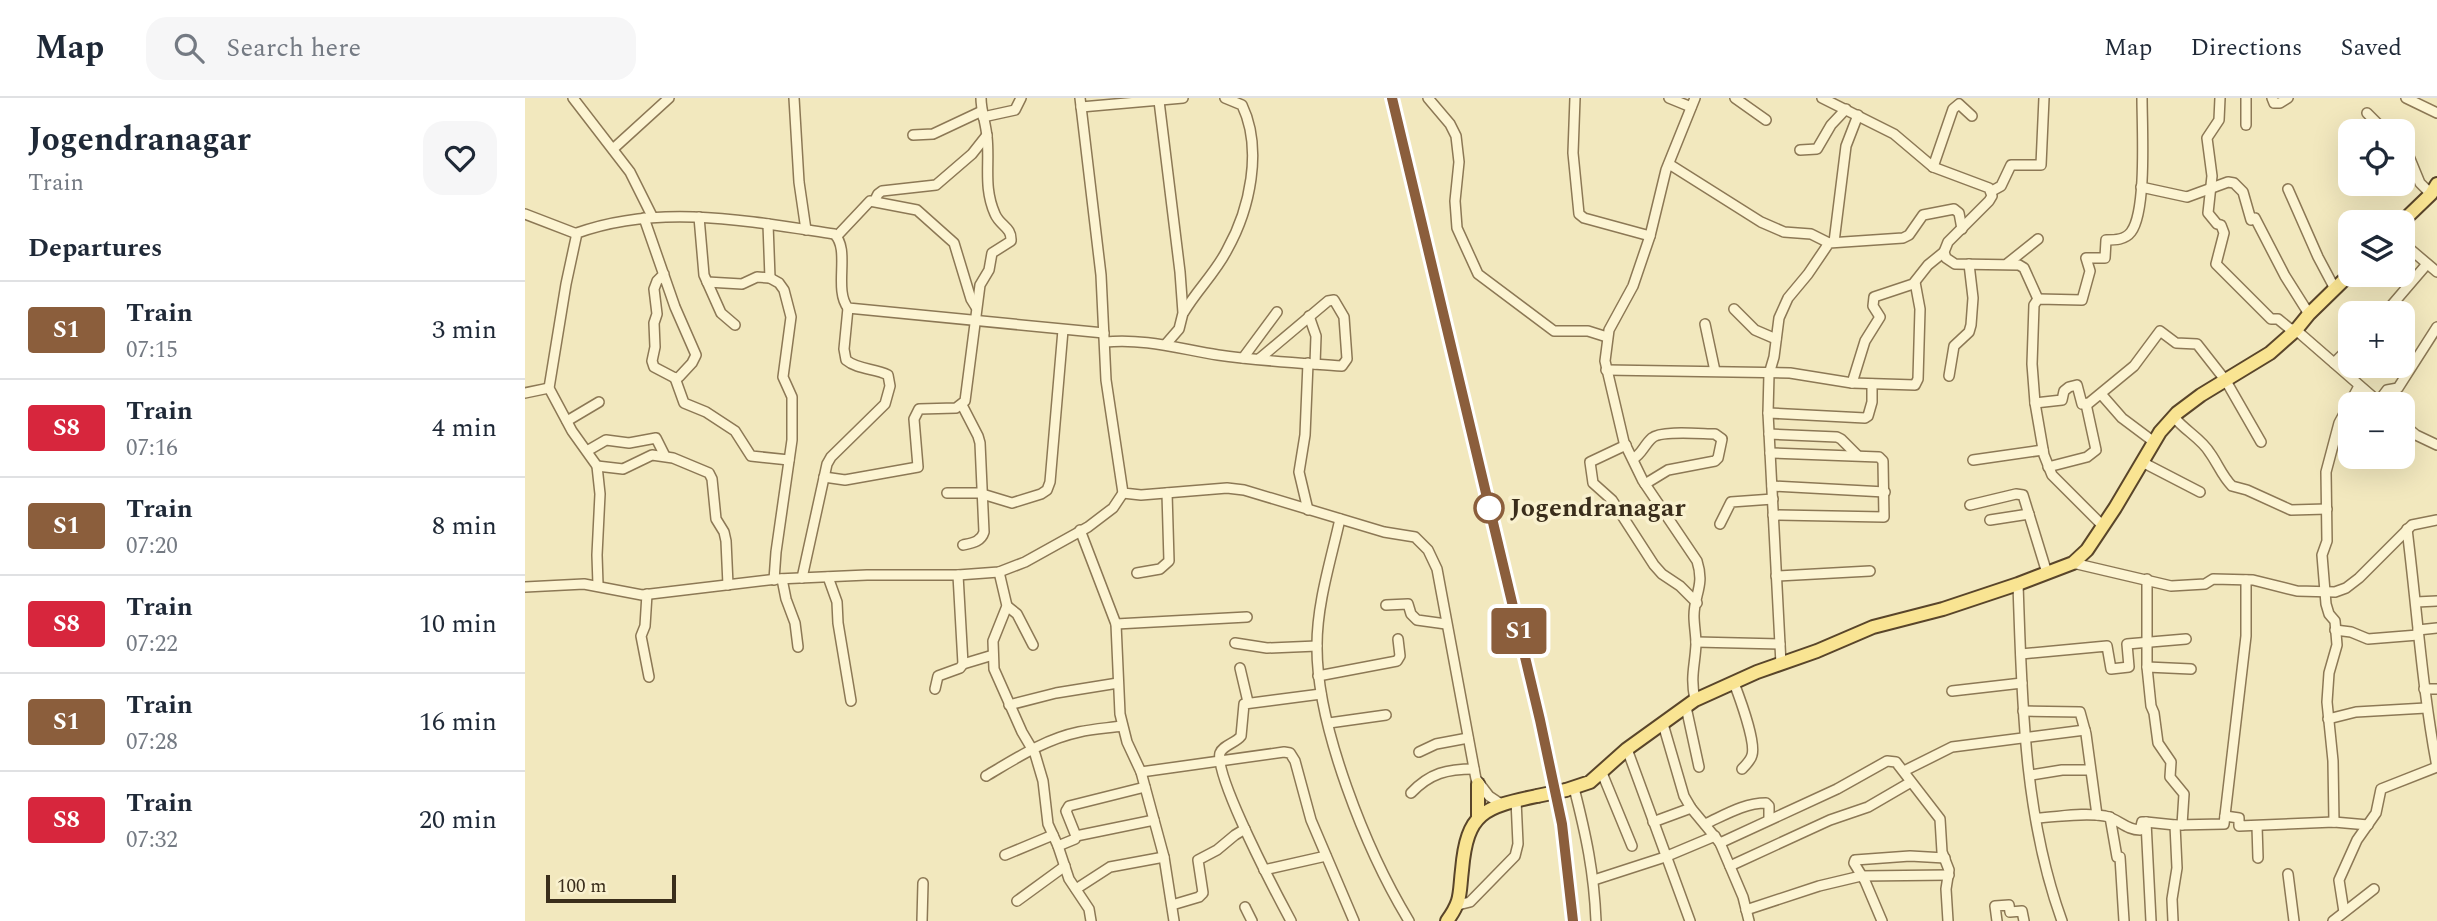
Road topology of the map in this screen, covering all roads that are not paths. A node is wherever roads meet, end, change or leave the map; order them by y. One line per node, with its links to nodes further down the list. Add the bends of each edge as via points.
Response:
1 (573, 98): 34 (street)
2 (669, 98): 34 (street)
3 (794, 98): 51 (street)
4 (981, 98): 26 (street)
5 (1021, 98): 26 (street, via 1014,110)
6 (1184, 98): 20 (street)
7 (1225, 98): 77 (street, via 1243,105 1252,135 1249,188 1227,251)
8 (1428, 98): 87 (street, via 1456,136 1457,228 1478,274 1554,331 1588,331)
9 (1575, 98): 54 (street, via 1573,153 1579,214)
10 (1669, 98): 22 (street)
11 (1735, 98): 30 (street)
12 (1822, 98): 23 (street)
13 (2044, 98): 43 (street, via 2041,165 2011,165 2001,186)
14 (2142, 98): 39 (street)
15 (2220, 98): 40 (street, via 2218,120 2207,138)
16 (2246, 98): 31 (street)
17 (2272, 98): 18 (street, via 2280,103)
18 (2288, 98)
19 (2406, 98): 25 (street)
20 (1159, 101): 21 (street); 77 (street)
21 (1080, 103): 86 (street)
22 (1693, 103): 36 (street)
23 (1846, 109): 27 (street); 35 (street, via 1817,149)
24 (2367, 113): 29 (street)
25 (2437, 113)
26 (982, 114): 32 (street, via 933,134); 33 (street)
27 (1858, 115): 37 (street, via 1899,138); 56 (street, via 1846,146)
28 (1972, 116): 37 (street, via 1962,105 1952,109)
29 (2373, 119)
30 (1766, 120)
31 (2246, 125)
32 (913, 135)
33 (987, 135): 44 (street, via 936,184 882,191); 72 (street, via 986,182 995,214 1012,237 992,253)
34 (613, 149): 47 (street, via 635,179)
35 (1800, 150)
36 (1669, 164): 54 (street); 56 (street, via 1761,222)
37 (1933, 167): 43 (street)
38 (2415, 171): 42 (street, via 2420,183)
39 (2141, 187): 40 (street, via 2183,197); 69 (street, via 2130,234 2106,240 2105,258 2086,258 2090,271 2082,300)
40 (2210, 189): 78 (street, via 2232,182 2243,192 2251,220 2255,218); 85 (street, via 2208,213 2224,233 2216,264 2271,319)
41 (2288, 189): 68 (street)
42 (2434, 189): 45 (main road)
43 (1992, 191): 50 (street, via 1989,201)
44 (874, 200): 53 (street); 72 (street, via 917,210 954,243)
45 (2414, 210)
46 (525, 214): 52 (street)
47 (648, 217): 48 (street); 52 (street); 63 (street)
48 (699, 217): 49 (street); 65 (street)
49 (768, 224): 51 (street); 64 (street)
50 (1962, 229): 56 (street, via 1954,209 1923,215 1903,238); 57 (street)
51 (806, 230): 53 (street)
52 (577, 234): 104 (street)
53 (837, 236): 73 (street, via 843,300)
54 (1650, 236): 87 (street, via 1631,292)
55 (2038, 239): 60 (street)
56 (1832, 242): 88 (street, via 1788,298)
57 (1944, 252): 59 (street, via 1949,262); 66 (street)
58 (2415, 254): 61 (street)
59 (1969, 264): 60 (street); 98 (street, via 1971,325 1954,346)
60 (2007, 264): 69 (street, via 2024,268)
61 (2427, 264): 62 (street); 70 (street)
62 (2437, 272)
63 (664, 274): 71 (street); 74 (street, via 654,289)
64 (770, 278): 65 (street, via 757,276 742,284); 128 (street, via 782,286 791,317 783,377 792,397)
65 (707, 282): 82 (street, via 723,317)
66 (1915, 282): 101 (street, via 1874,297 1880,317 1865,341); 102 (street, via 1920,309 1917,383)
67 (2338, 286): 68 (main road)
68 (2335, 289): 78 (main road)
69 (2038, 299): 110 (street, via 2032,352)
70 (2395, 301)
71 (675, 307): 74 (street); 99 (street, via 696,355)
72 (976, 307): 80 (street)
73 (848, 308): 80 (street); 133 (street, via 846,360 883,373 890,386 885,404 831,457)
74 (657, 309): 99 (street, via 652,365)
75 (1734, 309): 88 (street, via 1755,330)
76 (1277, 312): 90 (street)
77 (1183, 313): 89 (street, via 1181,325)
78 (2309, 314): 85 (main road)
79 (1310, 316): 91 (street); 94 (street, via 1315,337); 94 (street, via 1331,300 1336,303 1344,317 1346,363)
80 (976, 320): 84 (street); 112 (street)
81 (1705, 324): 96 (street)
82 (735, 326)
83 (2437, 327): 106 (street, via 2398,388)
84 (1063, 330): 86 (street); 141 (street, via 1047,490 1011,503)
85 (2296, 330): 93 (street); 100 (main road, via 2270,354)
86 (1105, 337): 89 (street); 139 (street, via 1109,409)
87 (1607, 337): 95 (street)
88 (1776, 339): 97 (street)
89 (1166, 344): 90 (street)
90 (1243, 358): 91 (street)
91 (1259, 359): 94 (street)
92 (2338, 359): 93 (street)
93 (2334, 363): 103 (street)
94 (1311, 364): 144 (street, via 1299,472)
95 (1606, 370): 96 (street); 120 (street)
96 (1715, 371): 97 (street)
97 (1769, 373): 101 (street); 113 (street)
98 (1949, 376)
99 (675, 378): 128 (street, via 684,403 735,431 751,456)
100 (2226, 381): 108 (street, via 2197,344 2176,343 2160,331 2134,366); 114 (main road); 119 (street)
101 (1852, 383): 102 (street)
102 (1872, 384): 113 (street, via 1872,402 1865,418)
103 (2359, 386): 105 (street); 145 (street, via 2339,423 2331,452 2326,472)
104 (549, 388): 107 (street); 115 (street)
105 (2366, 392)
106 (2386, 392)
107 (525, 393)
108 (2101, 394): 111 (street); 118 (street)
109 (599, 402): 115 (street)
110 (2035, 403): 111 (street, via 2063,400 2064,391 2077,385 2082,404); 122 (street)
111 (2086, 404): 132 (street, via 2096,450 2087,457)
112 (962, 405): 133 (street, via 919,409 914,419 918,467 845,480); 141 (street, via 978,436)
113 (1767, 413): 116 (street)
114 (2174, 417): 118 (main road); 145 (street, via 2210,452 2232,486 2291,510)
115 (567, 421): 123 (street)
116 (1769, 434): 124 (street); 126 (street, via 1837,437)
117 (2415, 434): 121 (street)
118 (2154, 442): 130 (main road)
119 (2261, 442)
120 (1626, 445): 127 (street); 176 (street, via 1590,462 1593,483 1609,496 1654,565)
121 (2437, 445)
122 (2043, 450): 129 (street); 132 (street)
123 (587, 451): 125 (street, via 606,440 629,443 656,438); 131 (street)
124 (1770, 453): 126 (street); 135 (street)
125 (665, 456): 131 (street, via 647,456 623,469); 170 (street, via 711,476 715,515 726,541)
126 (1857, 456): 136 (street, via 1882,458)
127 (1633, 459): 134 (street); 134 (street, via 1659,434 1715,433 1722,439 1715,461 1668,470)
128 (789, 460): 165 (street, via 776,552)
129 (1973, 460)
130 (2142, 462): 137 (street); 152 (main road)
131 (597, 466): 169 (street)
132 (2048, 467): 152 (street)
133 (824, 477): 164 (street)
134 (1645, 484): 176 (street, via 1697,561)
135 (1772, 486): 136 (street); 142 (street)
136 (1885, 492): 147 (street, via 1881,518)
137 (2200, 492)
138 (947, 493): 141 (street)
139 (1123, 493): 140 (street); 154 (street, via 1113,508)
140 (1167, 493): 144 (street, via 1231,488); 159 (street, via 1169,561 1160,569)
141 (983, 494): 155 (street, via 982,536)
142 (1773, 499): 147 (street); 151 (street, via 1731,502)
143 (1970, 505): 146 (street, via 2021,494)
144 (1308, 509): 148 (street)
145 (2327, 509): 172 (street, via 2322,555)
146 (2029, 514): 149 (street); 160 (street)
147 (1773, 515): 162 (street)
148 (1340, 519): 181 (street, via 1411,535 1425,545 1437,569); 192 (street, via 1318,620)
149 (1990, 520)
150 (2437, 520): 153 (street)
151 (1720, 524)
152 (2103, 526): 156 (main road)
153 (2407, 529): 172 (street, via 2359,579); 175 (street)
154 (1080, 530): 158 (street); 180 (street)
155 (963, 545)
156 (2073, 563): 160 (main road); 166 (street)
157 (1870, 571): 162 (street)
158 (999, 572): 161 (street); 178 (street)
159 (1137, 573)
160 (2047, 573): 168 (main road)
161 (958, 575): 163 (street); 197 (street)
162 (1776, 576): 190 (street)
163 (828, 577): 164 (street); 211 (street, via 837,602)
164 (802, 578): 165 (street)
165 (778, 579): 170 (street); 193 (street, via 795,623)
166 (2147, 579): 167 (street, via 2179,587 2213,579); 188 (street)
167 (2246, 579): 172 (street); 253 (street, via 2246,636)
168 (2018, 584): 194 (street); 196 (main road, via 1873,627)
169 (599, 585): 171 (street); 173 (street)
170 (728, 585): 173 (street)
171 (525, 587)
172 (2326, 593): 183 (street)
173 (647, 594): 202 (street, via 641,636)
174 (2437, 601): 175 (street)
175 (2416, 602): 184 (street)
176 (1697, 603): 187 (street)
177 (1386, 605): 181 (street, via 1408,604 1413,618)
178 (1007, 606): 191 (street, via 1014,610); 195 (street, via 993,641)
179 (1247, 617): 180 (street)
180 (1116, 624): 203 (street)
181 (1446, 624): 224 (street)
182 (2437, 628): 184 (street)
183 (2335, 630): 184 (street, via 2368,639); 218 (street)
184 (2418, 632): 207 (street)
185 (1398, 639): 201 (street, via 1401,656 1397,661)
186 (2186, 639): 188 (street)
187 (1696, 642): 190 (street); 213 (street)
188 (2147, 642): 194 (street, via 2127,644 2129,667 2111,669 2107,646); 198 (street)
189 (1235, 643): 192 (street, via 1266,648)
190 (1780, 644): 196 (street)
191 (1033, 645)
192 (1317, 646): 201 (street)
193 (798, 647)
194 (2021, 654): 205 (street)
195 (993, 656): 197 (street); 214 (street)
196 (1781, 663): 204 (main road)
197 (963, 664): 206 (street, via 938,677)
198 (2147, 667): 200 (street); 258 (street, via 2158,743 2171,762 2170,777 2184,794)
199 (1240, 668): 212 (street)
200 (2191, 669)
201 (1318, 676): 210 (street)
202 (649, 677)
203 (1118, 683): 214 (street); 221 (street)
204 (1734, 683): 213 (main road); 232 (street, via 1753,748)
205 (2022, 683): 209 (street); 216 (street)
206 (935, 689)
207 (2424, 689): 208 (street); 215 (street)
208 (2437, 689)
209 (1952, 691)
210 (1321, 694): 212 (street); 219 (street)
211 (851, 701)
212 (1248, 702): 228 (street, via 1243,707 1241,736 1223,748)
213 (1691, 703): 220 (main road); 229 (street)
214 (1009, 705): 225 (street)
215 (2426, 708): 218 (street, via 2356,712); 230 (street)
216 (2023, 711): 222 (street, via 2074,710 2083,716); 223 (street)
217 (1386, 715): 219 (street)
218 (2328, 719): 256 (street)
219 (1329, 723): 297 (street, via 1363,828)
220 (1663, 724): 226 (main road); 246 (street)
221 (1122, 726): 225 (street, via 1078,732); 235 (street)
222 (2085, 730): 223 (street); 233 (street)
223 (2025, 737): 234 (street, via 1952,747); 237 (street)
224 (1468, 738): 227 (street); 231 (street)
225 (1033, 748): 238 (street); 262 (street)
226 (1627, 749): 236 (main road); 254 (street)
227 (1419, 751)
228 (1221, 761): 235 (street); 261 (street); 268 (street, via 1290,753)
229 (1699, 767)
230 (2437, 767): 259 (street, via 2381,789)
231 (1474, 769): 240 (street); 243 (street, via 1426,777)
232 (1742, 769)
233 (2090, 769): 237 (street); 247 (street)
234 (1903, 771): 239 (street); 251 (street, via 1896,762 1887,761)
235 (1141, 772): 241 (street)
236 (1602, 773): 242 (main road); 266 (street)
237 (2031, 775): 250 (street)
238 (986, 776)
239 (1911, 782): 272 (street, via 1938,813); 275 (street, via 1868,807)
240 (1478, 784): 245 (street); 248 (main road)
241 (1145, 787): 252 (street); 263 (street, via 1069,806 1066,811)
242 (1570, 789): 244 (main road, bridge); 281 (street, via 1589,846)
243 (1411, 793)
244 (1516, 800): 245 (main road); 287 (street, via 1517,851 1473,900)
245 (1501, 804): 248 (main road)
246 (1691, 808): 254 (street); 257 (street)
247 (2097, 815): 249 (street); 250 (street)
248 (1478, 817): 287 (main road, via 1465,849)
249 (2110, 817): 255 (street, via 2128,829 2140,830); 307 (street, via 2120,857)
250 (2037, 818): 306 (street, via 2046,871)
251 (1769, 819): 257 (street, via 1769,806 1762,803 1741,807); 264 (street)
252 (1154, 820): 263 (street); 270 (street)
253 (2224, 820): 258 (street); 260 (street, via 2239,818 2239,826)
254 (1653, 822): 271 (street)
255 (2146, 822): 258 (street); 308 (street)
256 (2334, 822): 259 (street); 260 (street)
257 (1705, 824): 264 (street)
258 (2178, 825): 309 (street)
259 (2368, 825): 290 (street, via 2339,880)
260 (2257, 826): 273 (street)
261 (1245, 829): 276 (street); 286 (street, via 1198,860 1203,894)
262 (1053, 835): 265 (street); 267 (street)
263 (1076, 836): 265 (street)
264 (1718, 839): 271 (street); 275 (street)
265 (1058, 846): 274 (street)
266 (1632, 846)
267 (1005, 855)
268 (1326, 856): 276 (street); 296 (street)
269 (1910, 856): 272 (street); 278 (street); 279 (street, via 1857,858 1854,863)
270 (1164, 857): 283 (street, via 1109,867); 286 (street)
271 (1665, 857): 281 (street); 300 (street)
272 (1945, 858): 280 (street)
273 (2258, 858)
274 (1065, 866): 283 (street); 285 (street)
275 (1730, 866): 289 (street)
276 (1264, 870): 295 (street)
277 (2288, 874): 310 (street)
278 (1907, 875): 279 (street); 280 (street)
279 (1861, 876): 289 (street); 302 (street)
280 (1949, 876): 303 (street, via 1945,897)
281 (1594, 880): 299 (street)
282 (923, 883): 291 (street)
283 (1076, 889): 292 (street)
284 (2374, 889): 290 (street)
285 (1017, 901)
286 (1172, 905): 293 (street)
287 (1458, 905): 298 (main road)
288 (1245, 907): 294 (street)
289 (1746, 910): 301 (street)
290 (2344, 912): 311 (street)
291 (922, 921)
292 (1091, 921)
293 (1174, 921)
294 (1252, 921)
295 (1291, 921)
296 (1354, 921)
297 (1409, 921)
298 (1447, 921)
299 (1596, 921)
300 (1690, 921)
301 (1749, 921)
302 (1882, 921)
303 (1948, 921)
304 (1997, 921): 305 (street, via 1995,906 2009,905 2010,912 2022,912)
305 (2024, 921)
306 (2062, 921)
307 (2124, 921)
308 (2151, 921)
309 (2173, 921)
310 (2294, 921)
311 (2333, 921)

